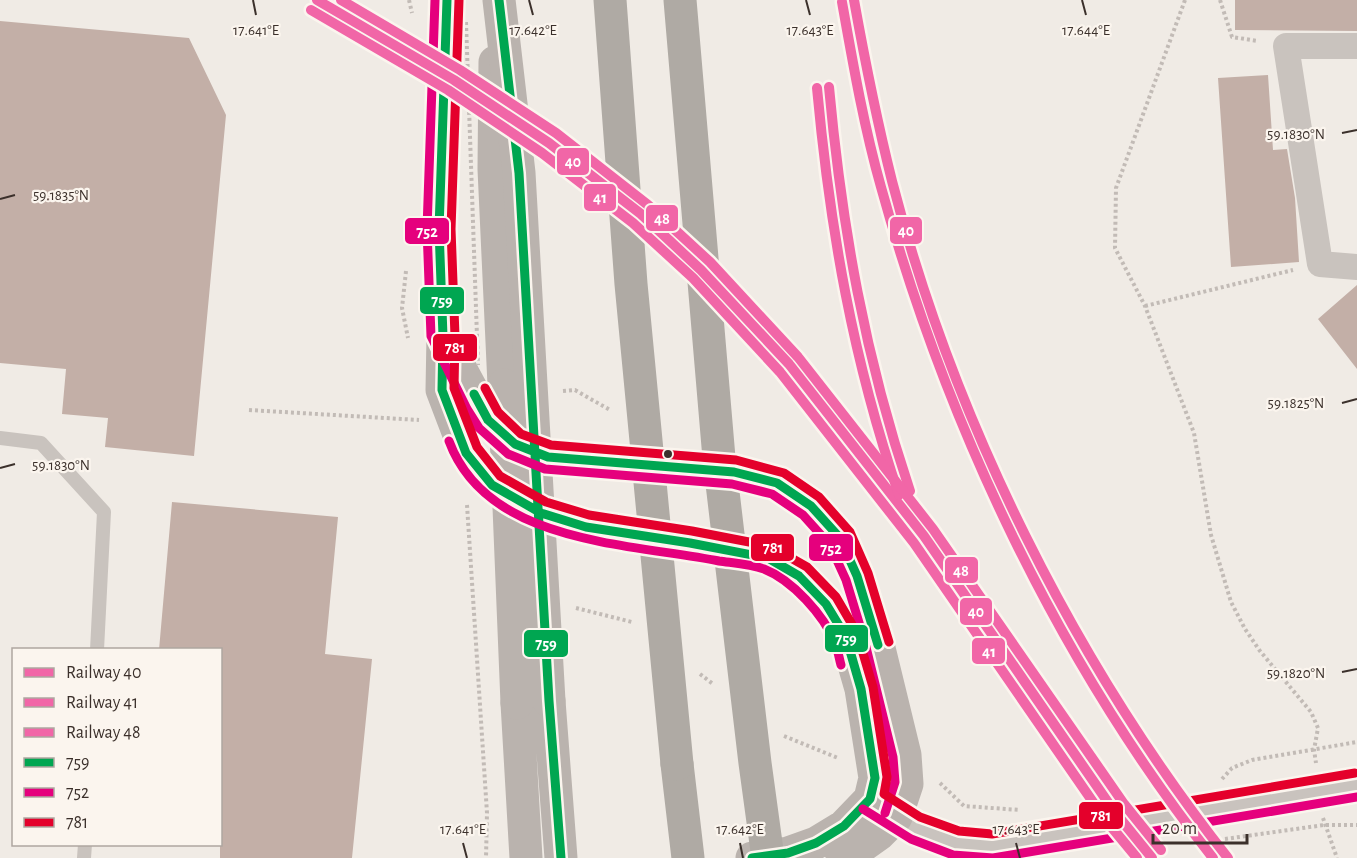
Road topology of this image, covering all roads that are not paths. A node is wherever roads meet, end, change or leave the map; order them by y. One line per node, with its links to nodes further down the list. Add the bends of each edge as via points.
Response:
1 (498, 0): 10 (main road, bridge, via 519,173)
2 (610, 0): 12 (highway, bridge, via 631,284)
3 (680, 0): 11 (highway, bridge, via 719,458)
4 (457, 9): 7 (main road, via 439,229)
5 (1357, 46): 6 (street, via 1286,46 1320,264)
6 (1357, 267)
7 (443, 336): 14 (main road, via 442,390 466,453 492,485 541,513 586,527 768,558 799,576 826,604 846,637 861,689); 14 (main road, via 488,420 514,444 548,457 734,472 777,483 811,506 840,538 856,576 876,636 905,755 907,784)
8 (0, 438): 9 (lane, via 41,443 104,512)
9 (97, 648)
10 (533, 702): 16 (main road); 17 (main road)
11 (755, 763): 21 (highway, bridge); 22 (highway, bridge)
12 (677, 764): 18 (highway); 19 (highway)
13 (1357, 786): 15 (street)
14 (883, 808): 15 (street); 20 (main road, via 816,843); 23 (main road, via 879,834)
15 (955, 850)
16 (526, 858)
17 (561, 858)
18 (675, 858)
19 (688, 858)
20 (752, 858)
21 (768, 858)
22 (782, 858)
23 (842, 858)

